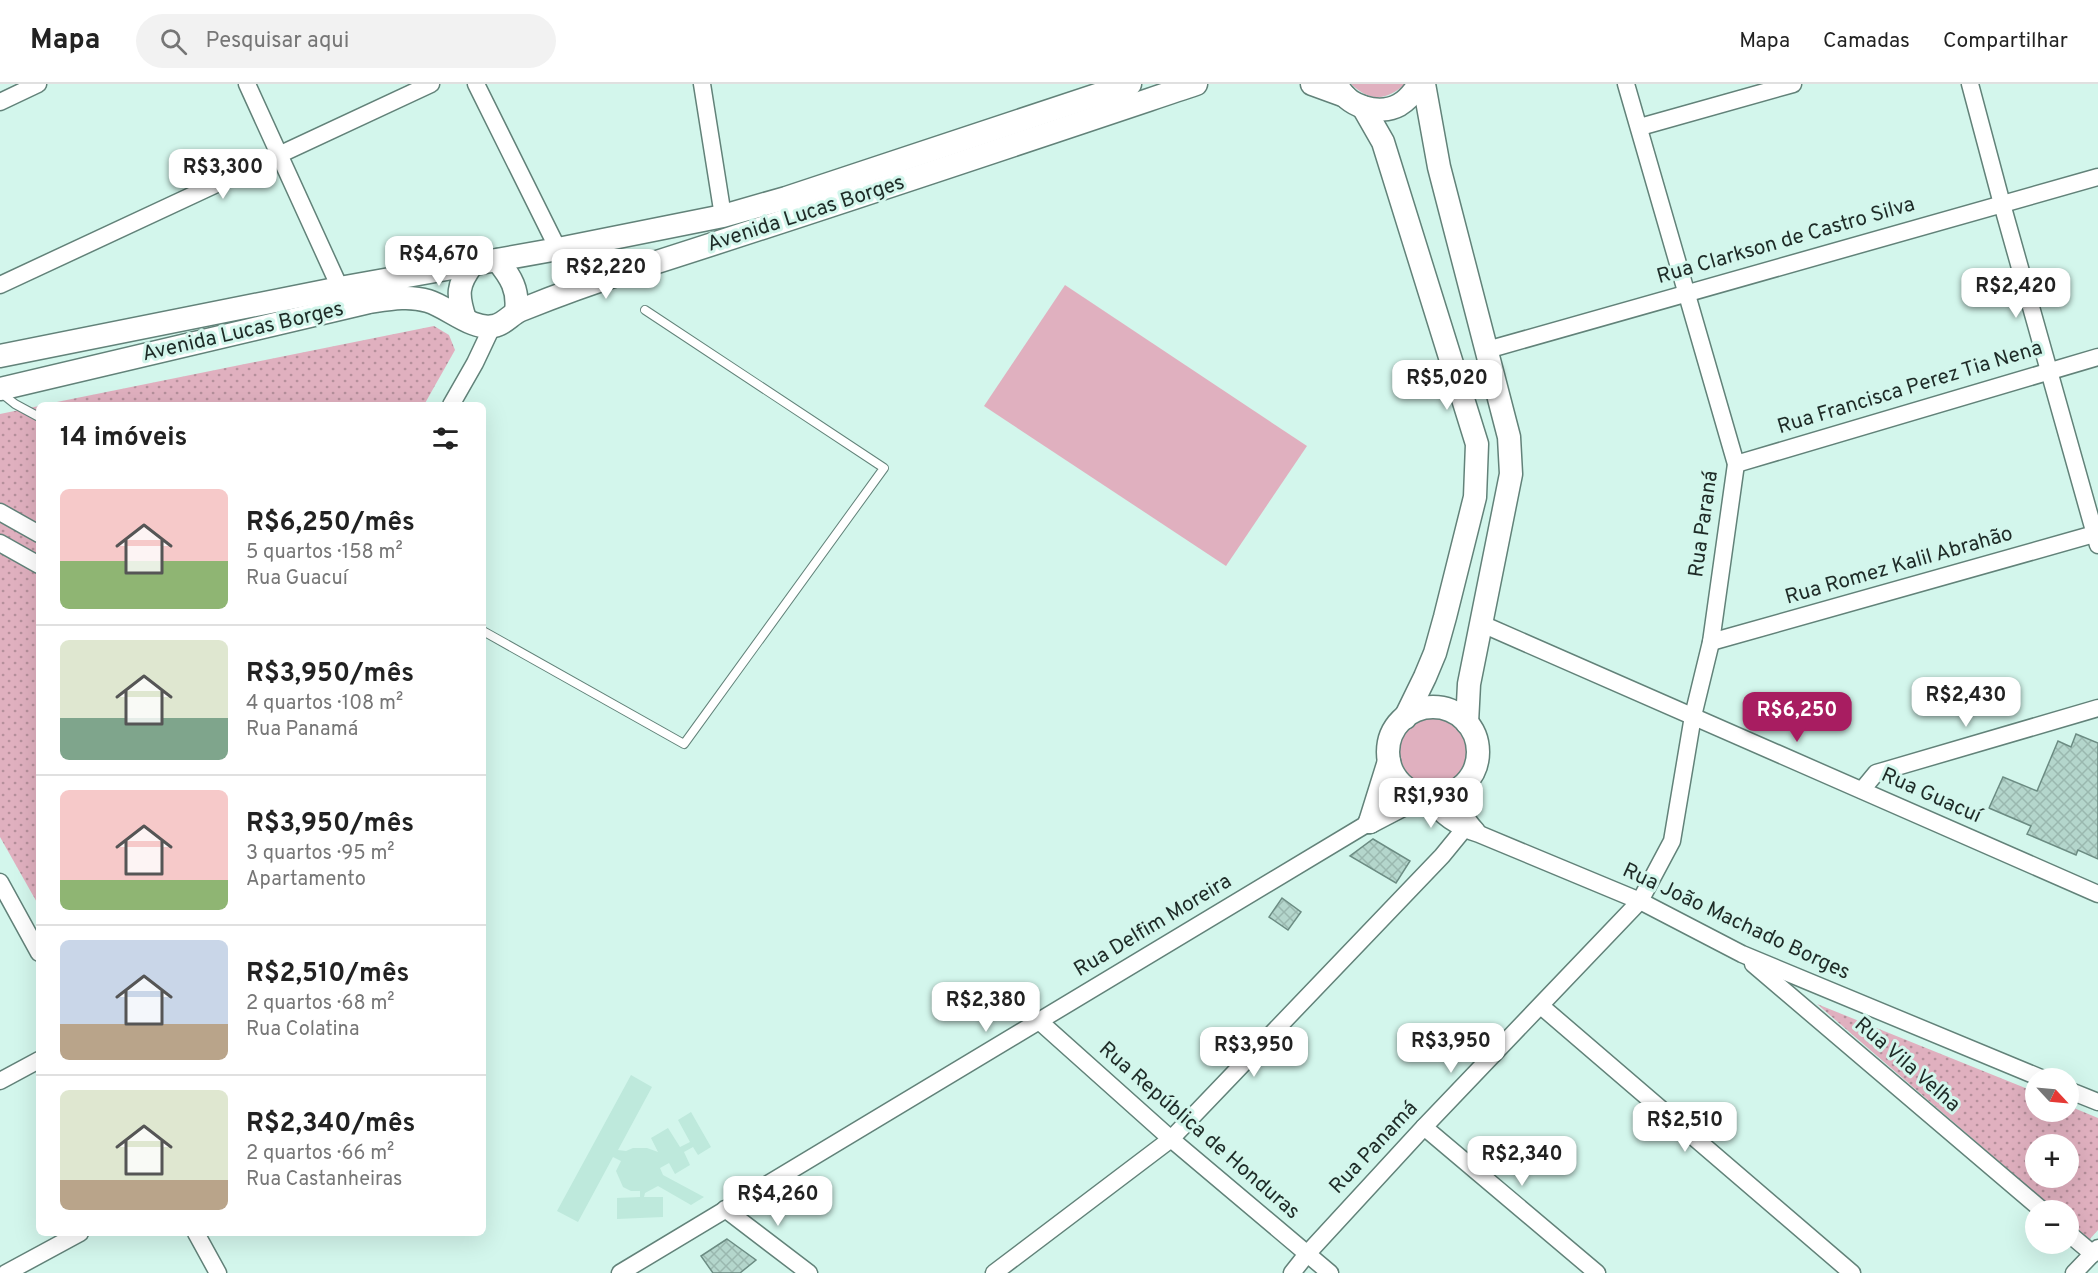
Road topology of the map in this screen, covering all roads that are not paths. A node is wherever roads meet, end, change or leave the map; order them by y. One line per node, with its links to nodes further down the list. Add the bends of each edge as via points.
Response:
1 (38, 84): 14 (street)
2 (247, 84): 16 (street)
3 (431, 84): 16 (street)
4 (476, 84): 20 (street)
5 (702, 84): 19 (street)
6 (1130, 84): 19 (street, Avenida Lucas Borges)
7 (1196, 84): 27 (street, Avenida Lucas Borges, via 582,286)
8 (1312, 84): 13 (street)
9 (1421, 84): 13 (street, via 1399,105 1381,110); 30 (street)
10 (1626, 84): 15 (street, Rua Paraná)
11 (1793, 84): 15 (street)
12 (1970, 84): 18 (street)
13 (1349, 96): 48 (street, via 1374,125 1386,151 1477,444 1475,497 1445,618 1425,677)
14 (0, 102)
15 (1640, 127): 25 (street, Rua Paraná)
16 (279, 154): 23 (street); 24 (street)
17 (2098, 177): 18 (street, Rua Clarkson de Castro Silva)
18 (2002, 204): 25 (street, Rua Clarkson de Castro Silva); 33 (street)
19 (723, 216): 20 (street, Avenida Lucas Borges)
20 (558, 249): 21 (street, Avenida Lucas Borges)
21 (497, 260): 22 (street, Avenida Lucas Borges); 27 (street, via 513,283)
22 (472, 265): 24 (street, Avenida Lucas Borges); 28 (street, via 459,290)
23 (0, 285)
24 (340, 288): 31 (street, Avenida Lucas Borges)
25 (1686, 292): 30 (street, Rua Clarkson de Castro Silva); 37 (street, Rua Paraná)
26 (645, 310): 44 (lane, via 884,468 684,744)
27 (516, 312): 29 (street, Avenida Lucas Borges)
28 (465, 318): 29 (street, Avenida Lucas Borges); 34 (street, Avenida Lucas Borges, via 428,301 380,300)
29 (492, 327): 35 (street)
30 (1487, 350): 43 (street, via 1509,437 1511,474)
31 (0, 356)
32 (2098, 357): 33 (street, Rua Francisca Perez Tia Nena)
33 (2049, 370): 37 (street, Rua Francisca Perez Tia Nena); 40 (street)
34 (0, 390): 36 (lane)
35 (453, 402)
36 (36, 415)
37 (1736, 464): 45 (street, Rua Paraná)
38 (0, 512): 39 (street)
39 (36, 532)
40 (2097, 537): 45 (street, Rua Romez Kalil Abrahão)
41 (0, 543): 42 (street)
42 (36, 563)
43 (1482, 624): 47 (street, Rua Guacuí); 49 (street, via 1469,684)
44 (486, 632)
45 (1711, 642): 47 (street, Rua Paraná)
46 (2098, 708): 52 (street, via 1876,773)
47 (1693, 716): 52 (street, Rua Guacuí); 58 (street, Rua Paraná, via 1672,841)
48 (1405, 718): 49 (street, via 1430,707 1444,708); 50 (street, via 1391,737)
49 (1467, 723): 51 (street, via 1478,748 1473,774)
50 (1389, 761): 53 (street, via 1400,783); 54 (street)
51 (1464, 785): 53 (street, via 1440,797); 55 (street, via 1461,804)
52 (1863, 790): 57 (street, Rua Guacuí)
53 (1423, 796): 54 (street); 55 (street, Rua João Machado Borges, via 1437,812)
54 (1370, 822): 62 (street, Rua Delfim Moreira)
55 (1470, 829): 58 (street, Rua João Machado Borges); 69 (street)
56 (0, 882): 59 (street)
57 (2098, 894)
58 (1640, 901): 60 (street, Rua João Machado Borges); 61 (street, Rua Panamá)
59 (36, 947)
60 (1742, 954): 64 (street, Rua João Machado Borges); 70 (street, Rua Vila Velha)
61 (1540, 1006): 68 (street, Rua Panamá); 85 (street)
62 (1039, 1021): 69 (street, Rua República de Honduras); 71 (street, Rua Delfim Moreira)
63 (36, 1062): 65 (street)
64 (2025, 1071)
65 (0, 1081)
66 (2079, 1094): 67 (street)
67 (2098, 1102)
68 (1424, 1127): 76 (street, Rua Panamá); 84 (street)
69 (1171, 1139): 76 (street, Rua República de Honduras); 81 (street)
70 (2030, 1200)
71 (725, 1209): 79 (street, Rua Delfim Moreira); 80 (street)
72 (74, 1236): 77 (street)
73 (198, 1236): 78 (street)
74 (2079, 1240): 75 (street)
75 (2095, 1251): 86 (street)
76 (1307, 1254): 82 (street, Rua Panamá); 83 (street, Rua República de Honduras)
77 (6, 1273)
78 (218, 1273)
79 (620, 1273)
80 (809, 1273)
81 (994, 1273)
82 (1292, 1273)
83 (1330, 1273)
84 (1597, 1273)
85 (1852, 1273)
86 (2074, 1273)

